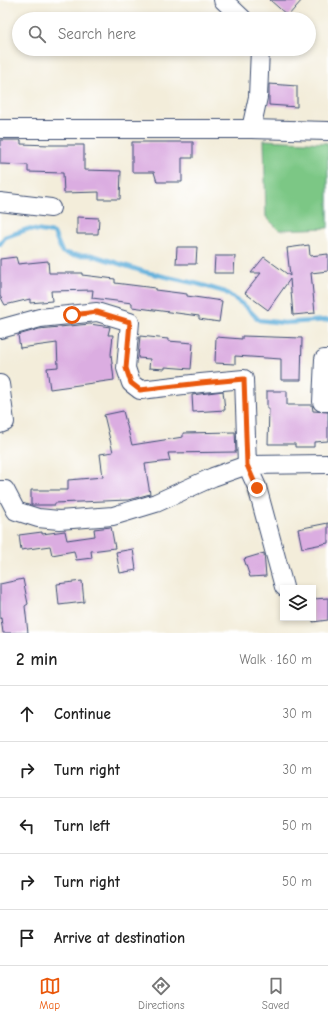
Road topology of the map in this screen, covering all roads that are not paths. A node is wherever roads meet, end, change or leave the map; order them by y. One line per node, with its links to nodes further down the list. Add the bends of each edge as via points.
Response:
1 (223, 0): 2 (street)
2 (236, 12)
3 (260, 56): 5 (street, via 258,97)
4 (0, 129): 5 (street)
5 (251, 129): 6 (street)
6 (328, 131)
7 (0, 202): 8 (street)
8 (51, 208)
9 (0, 329): 15 (street, via 40,318 97,312 130,322 126,368 131,383 140,390 244,379)
10 (328, 359): 12 (street, via 324,360 322,402)
11 (0, 384): 13 (street, via 5,422)
12 (328, 402)
13 (0, 424)
14 (328, 464): 15 (street)
15 (247, 465): 16 (street, via 213,477 156,503 113,516 59,520 38,518 16,511 5,490); 17 (street, via 257,488)
16 (0, 490)
17 (283, 585)

